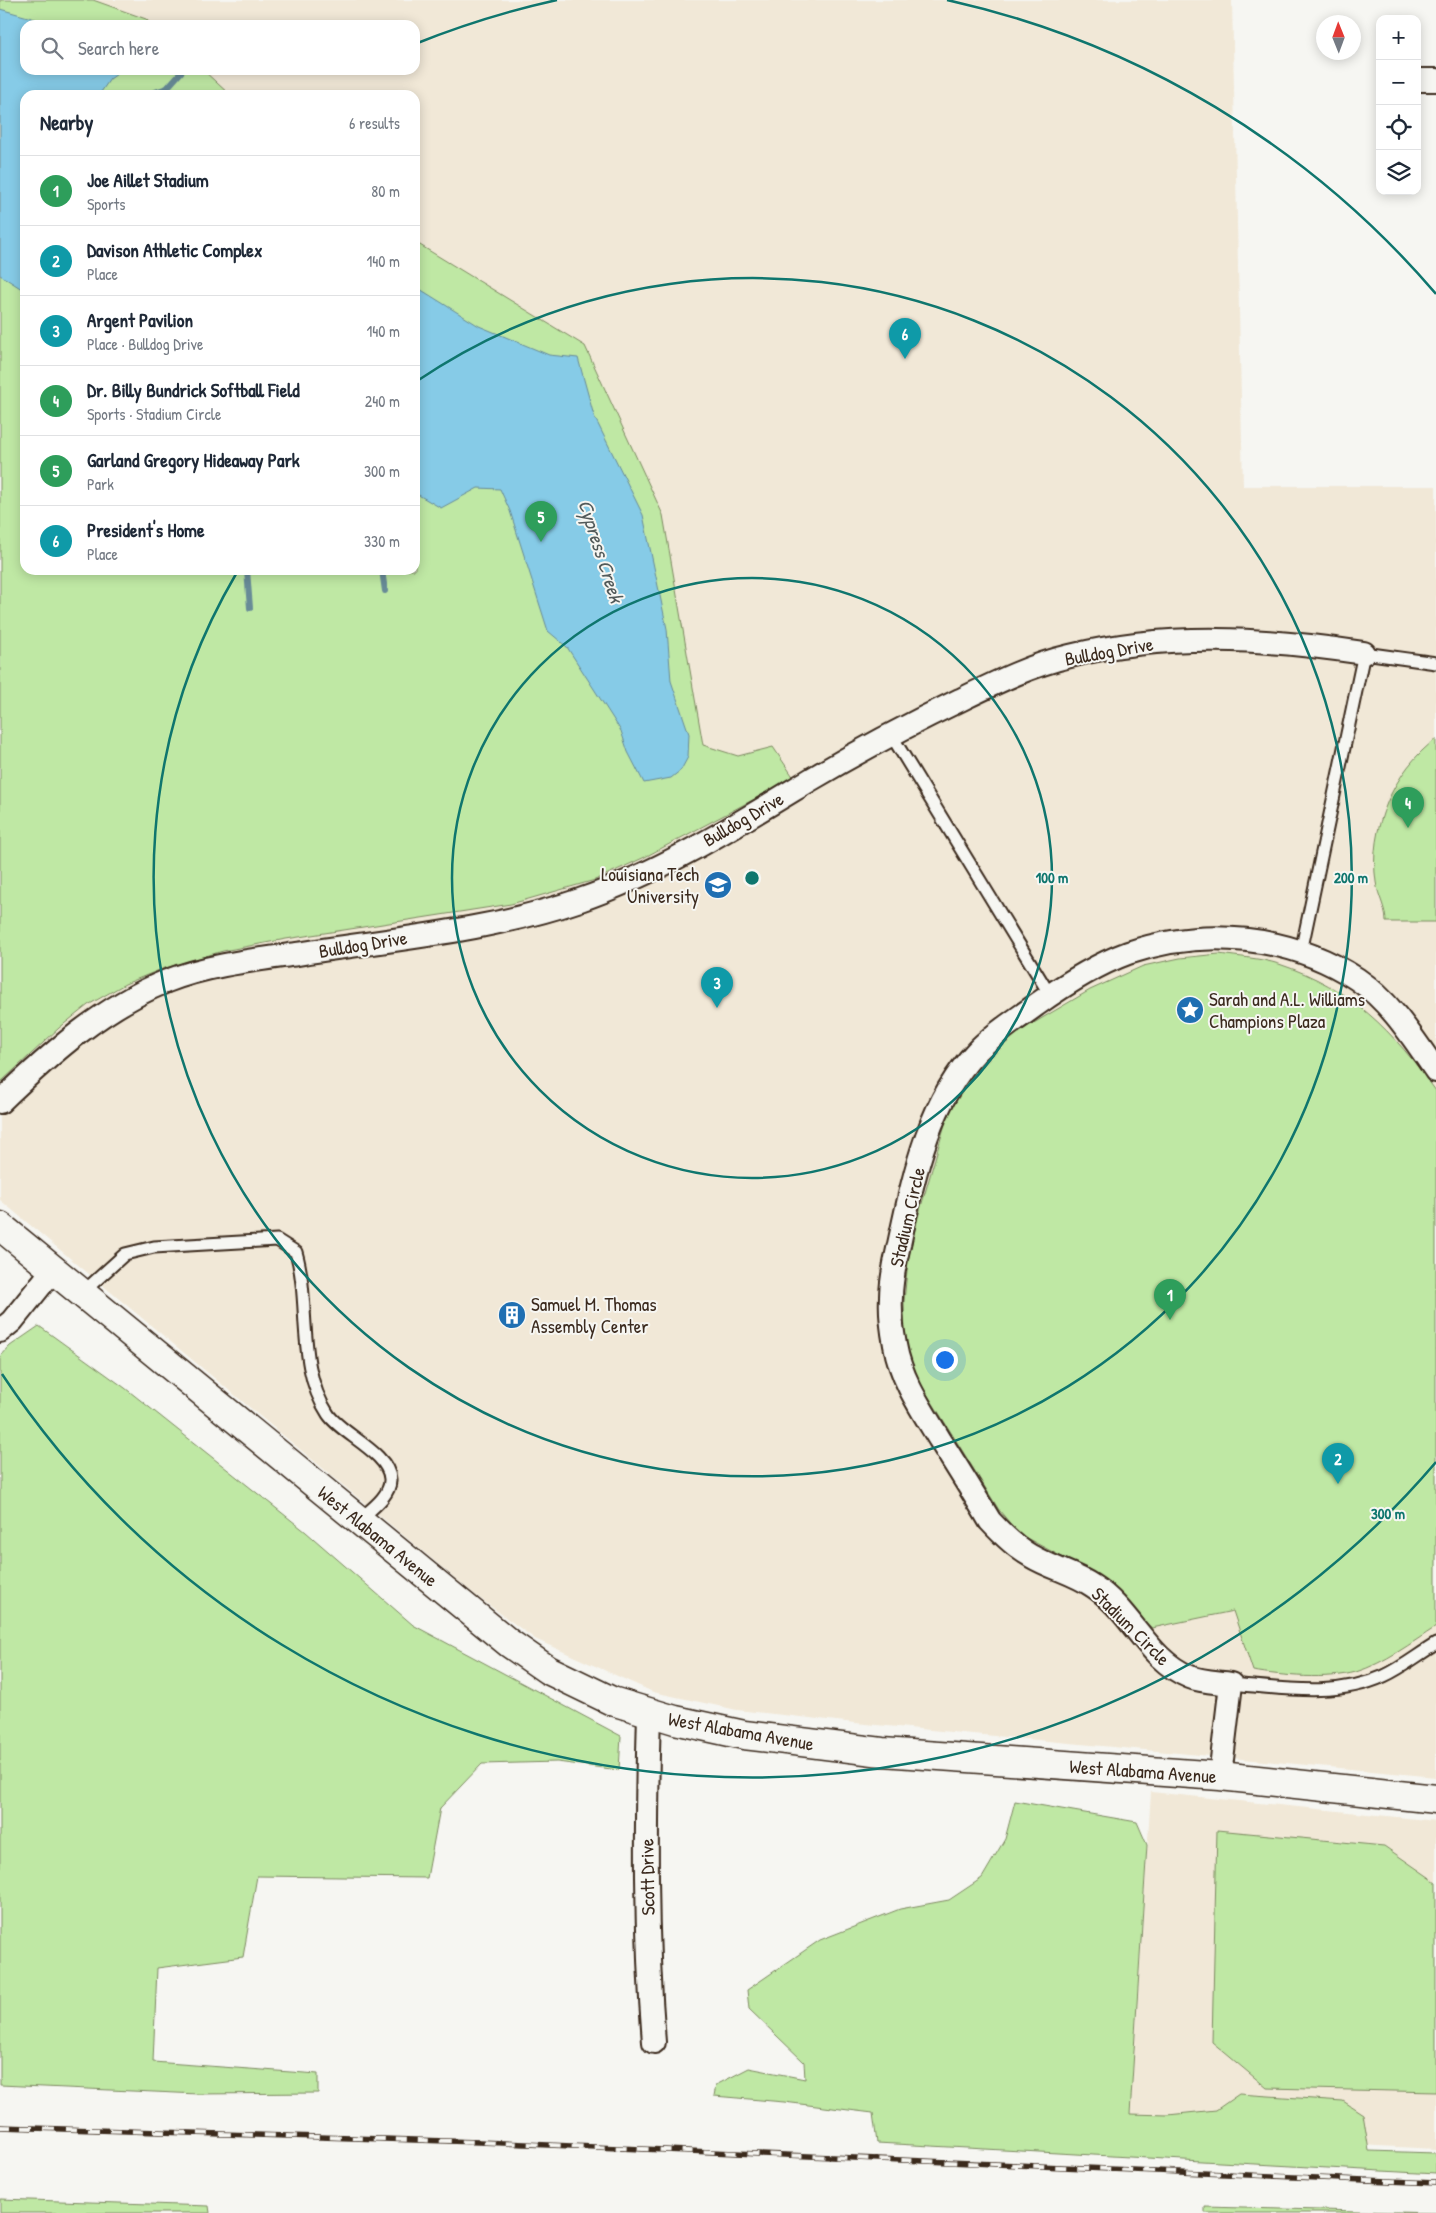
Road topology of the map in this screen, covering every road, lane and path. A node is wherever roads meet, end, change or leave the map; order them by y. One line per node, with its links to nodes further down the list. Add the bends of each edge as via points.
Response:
1 (1421, 80): 2 (street)
2 (1436, 80)
3 (1364, 653): 4 (lane); 5 (street, Bulldog Drive, via 1292,644 1215,640 1172,640 1101,650 1067,656 1014,674); 6 (lane)
4 (1436, 663)
5 (890, 733): 7 (lane); 9 (street, Bulldog Drive, via 653,870 578,901 510,920 249,961 170,980 120,1005 89,1026 43,1060)
6 (1301, 952): 7 (street, Stadium Circle, via 1228,938 1156,945 1099,966); 8 (street, Stadium Circle, via 1327,961 1382,1000)
7 (1050, 995): 16 (street, Stadium Circle, via 977,1052 960,1073 932,1121 912,1185 894,1270 891,1304 897,1356 910,1390 990,1521 1000,1532 1031,1556 1094,1586 1147,1640 1161,1660 1175,1670 1192,1678)
8 (1436, 1071)
9 (0, 1102)
10 (0, 1226): 11 (main road, West Alabama Avenue)
11 (54, 1270): 12 (main road, West Alabama Avenue); 13 (street)
12 (82, 1293): 14 (main road, West Alabama Avenue); 14 (lane, via 125,1254 154,1247 277,1240 296,1252 301,1269 308,1351 315,1388 329,1416 384,1462 390,1478 387,1492)
13 (0, 1331)
14 (359, 1520): 17 (main road, West Alabama Avenue, via 509,1643 548,1670 596,1694)
15 (1436, 1644): 16 (lane, via 1385,1676 1367,1683 1306,1690)
16 (1232, 1684): 18 (street)
17 (649, 1713): 18 (main road, West Alabama Avenue, via 744,1735 882,1752); 20 (street, Scott Drive, via 646,1856 648,1969)
18 (1220, 1776): 19 (main road, West Alabama Avenue)
19 (1436, 1799)
20 (654, 2042)

